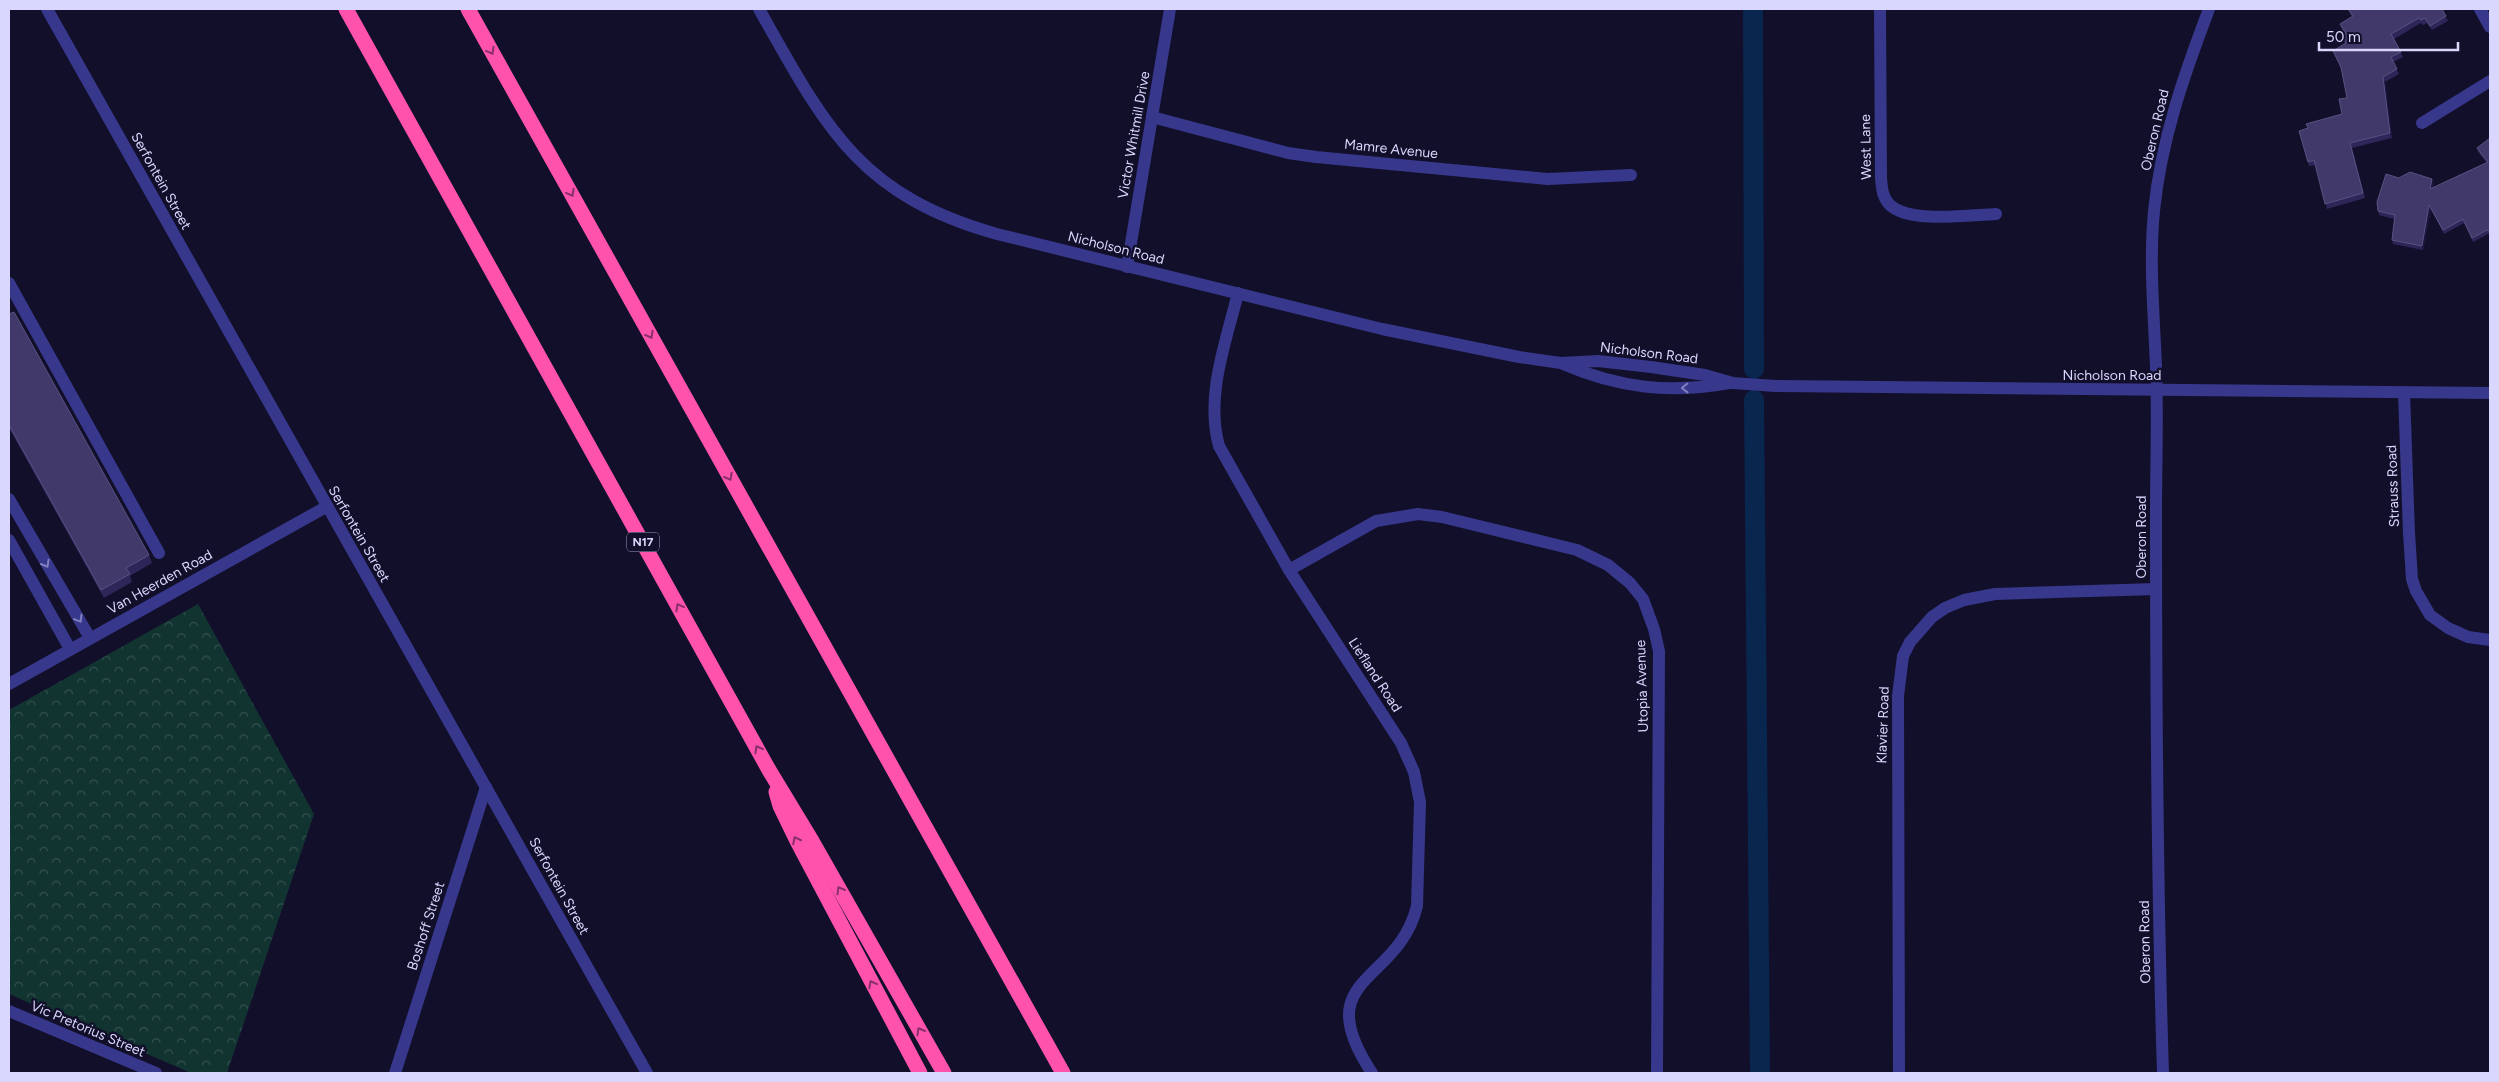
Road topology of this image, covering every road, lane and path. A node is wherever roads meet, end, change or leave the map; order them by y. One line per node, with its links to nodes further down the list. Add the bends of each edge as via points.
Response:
1 (47, 9): 26 (street, Serfontein Street)
2 (346, 9): 36 (highway, N17, one-way to 2)
3 (468, 9): 39 (highway, one-way to 39)
4 (759, 9): 15 (street, Nicholson Road, via 824,120 851,153 894,190 962,224)
5 (1170, 9): 11 (street, Victor Whitmill Drive)
6 (1880, 9): 14 (street, West Lane, via 1881,178 1885,198 1894,209 1913,215)
7 (2209, 9): 22 (street, Oberon Road, via 2171,119 2154,211 2152,252)
8 (2480, 9): 9 (street)
9 (2490, 27)
10 (2490, 81): 12 (street)
11 (1152, 117): 13 (street, Mamre Avenue, via 1288,153 1316,157 1548,179); 15 (street, Victor Whitmill Drive)
12 (2422, 123)
13 (1631, 175)
14 (1996, 214)
15 (1127, 267): 17 (street, Nicholson Road)
16 (9, 283): 18 (street)
17 (1238, 293): 20 (street, Nicholson Road, via 1438,341); 30 (street, Liefland Road, via 1216,385 1214,430 1230,469)
18 (22, 307): 19 (street); 29 (street)
19 (9, 315)
20 (1561, 363): 21 (street, Nicholson Road, via 1598,361 1651,366); 21 (street, Nicholson Road, one-way to 20, via 1688,388 1621,384 1596,378)
21 (1733, 383): 22 (street, Nicholson Road)
22 (2157, 391): 23 (street, Nicholson Road); 31 (street, Oberon Road)
23 (2404, 392): 24 (street, Nicholson Road); 33 (street, Strauss Road, via 2412,578 2416,591 2430,615 2448,628 2468,637)
24 (2490, 393)
25 (9, 499): 27 (street)
26 (326, 506): 32 (street, Van Heerden Road); 37 (street, Serfontein Street)
27 (26, 529): 28 (street); 32 (street, one-way to 32)
28 (9, 539): 34 (street)
29 (160, 553)
30 (1289, 570): 47 (street, Liefland Road, via 1401,743 1414,772 1420,802 1417,906 1413,922 1394,952 1357,988 1348,1013 1349,1030); 48 (street, Utopia Avenue, via 1376,521 1418,514 1578,550 1608,566 1630,583 1643,599 1659,651)
31 (2156, 589): 49 (street, Klavier Road, via 1995,594 1964,600 1932,617 1910,642 1903,656 1898,696); 50 (street, Oberon Road)
32 (90, 638): 34 (street, Van Heerden Road)
33 (2490, 640)
34 (70, 650): 35 (street, Van Heerden Road)
35 (9, 684)
36 (769, 770): 43 (highway, one-way to 36, via 780,806); 44 (highway, N17, one-way to 36)
37 (486, 787): 41 (street, Boshoff Street); 42 (street, Serfontein Street)
38 (9, 1012): 40 (street, Vic Pretorius Street)
39 (1038, 1029): 45 (highway); 46 (highway)
40 (156, 1073)
41 (395, 1073)
42 (647, 1073)
43 (920, 1073)
44 (944, 1073)
45 (1062, 1073)
46 (1067, 1073)
47 (1372, 1073)
48 (1657, 1073)
49 (1899, 1073)
50 (2163, 1073)

